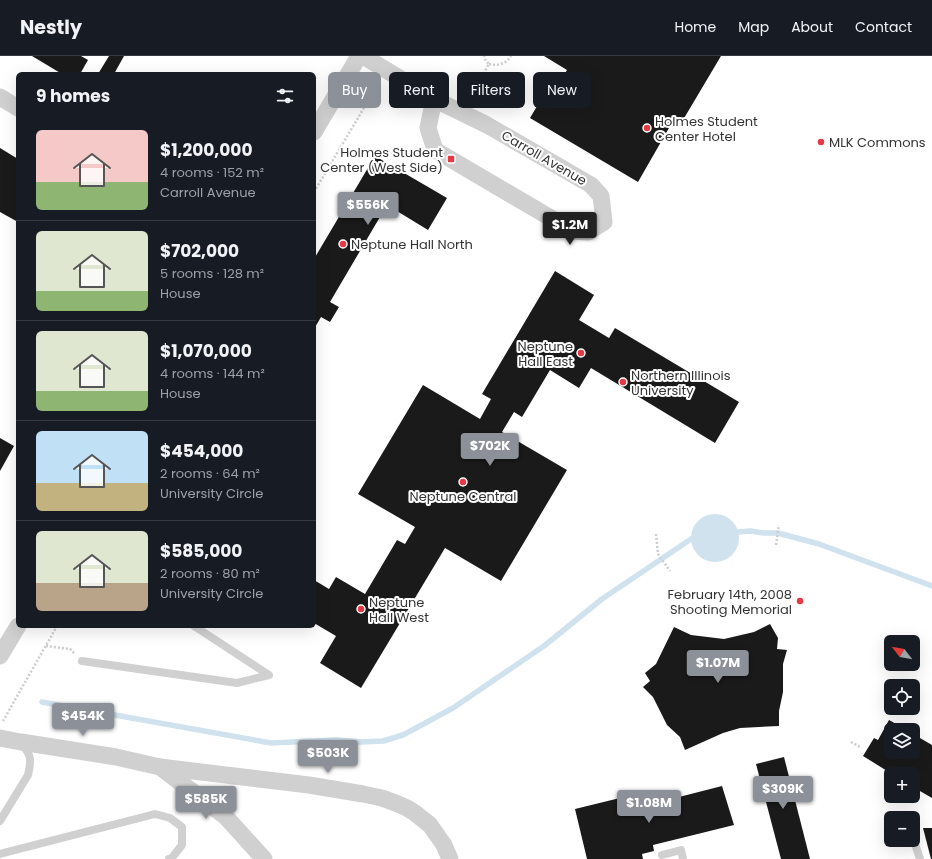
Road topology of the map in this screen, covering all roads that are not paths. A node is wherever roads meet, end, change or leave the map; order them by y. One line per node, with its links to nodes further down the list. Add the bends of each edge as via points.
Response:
1 (359, 56): 7 (street)
2 (362, 56): 3 (street, Carroll Avenue)
3 (389, 72)
4 (0, 98): 6 (street)
5 (434, 99): 5 (street, Carroll Avenue, via 428,128 435,150 573,231 588,232 604,222 601,196 591,185)
6 (16, 107)
7 (316, 129)
8 (17, 628): 10 (street)
9 (197, 628): 11 (lane, via 269,675 237,683)
10 (0, 656)
11 (82, 662)
12 (0, 738): 13 (street)
13 (21, 742): 14 (street, via 116,757); 15 (lane, via 30,758 28,775)
14 (160, 767): 20 (street, via 226,817); 21 (street, via 309,785 382,798 407,808 430,824)
15 (0, 821)
16 (916, 847): 23 (lane)
17 (0, 854): 19 (lane, via 155,814 170,818 182,827 182,845)
18 (662, 855): 22 (lane, via 681,850)
19 (169, 859)
20 (264, 859)
21 (450, 859)
22 (683, 859)
23 (920, 859)

